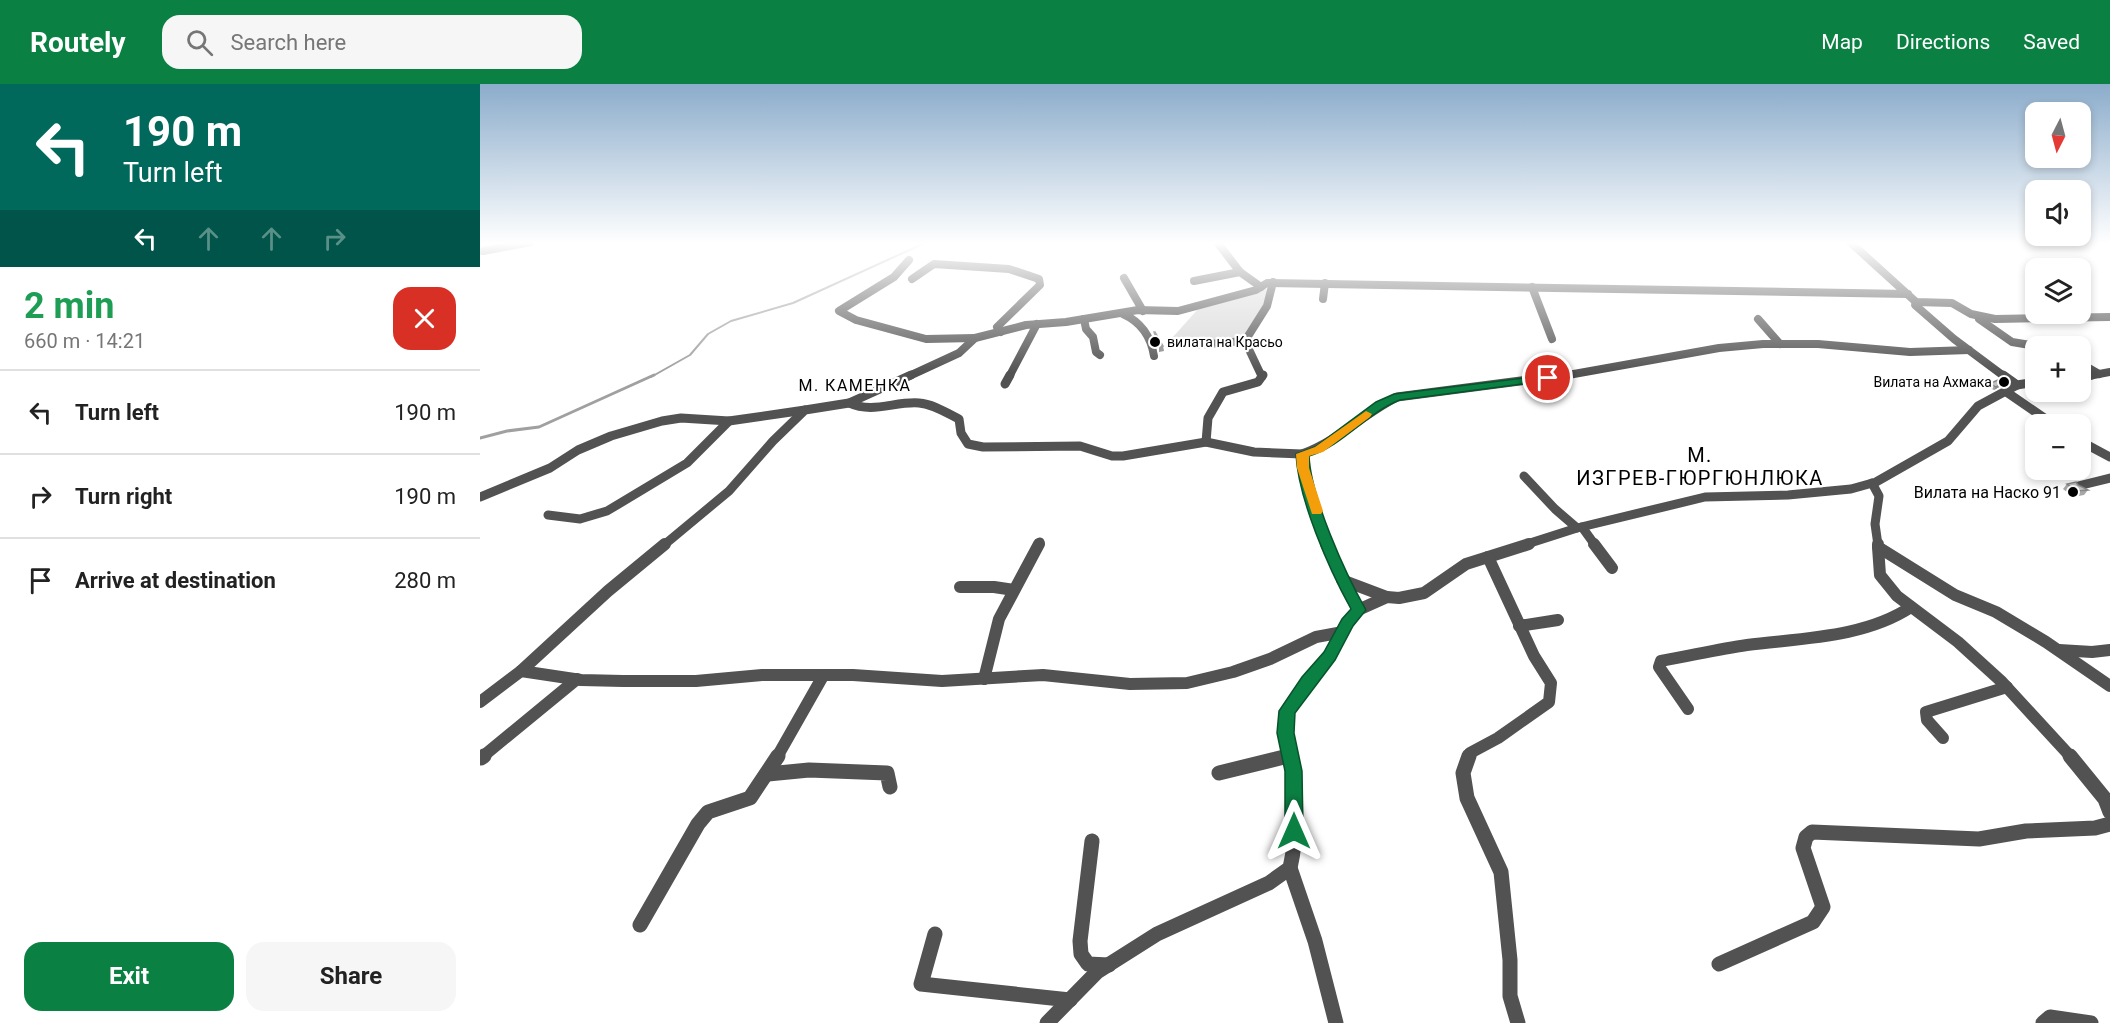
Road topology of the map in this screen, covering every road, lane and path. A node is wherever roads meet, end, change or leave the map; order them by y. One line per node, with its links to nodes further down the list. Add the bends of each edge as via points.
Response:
1 (879, 286): 21 (street, via 838,311 856,320 927,339)
2 (1039, 286): 20 (street, via 997,327)
3 (1129, 286): 13 (street)
4 (1261, 286): 13 (street, via 1186,309)
5 (1273, 286): 23 (street, via 1266,311)
6 (1325, 286): 11 (street)
7 (1483, 286): 9 (street)
8 (1899, 286): 10 (street)
9 (1532, 287): 10 (street); 22 (street)
10 (1908, 294): 12 (street)
11 (1323, 299)
12 (1916, 303): 15 (street, via 1952,303); 27 (street)
13 (1143, 310): 14 (street)
14 (1120, 313): 17 (street); 29 (street, via 1139,321)
15 (1971, 314): 16 (street, via 1995,320); 25 (street, via 2012,342)
16 (2110, 317)
17 (1084, 319): 19 (street); 28 (street)
18 (1758, 319): 24 (street)
19 (1037, 324): 20 (street); 34 (street)
20 (1001, 332): 21 (street)
21 (975, 338): 38 (street, via 959,353)
22 (1552, 339)
23 (1245, 341): 26 (street); 42 (street, via 1263,375 1258,382 1223,392 1208,418)
24 (1780, 344): 27 (street, via 1910,352); 44 (street, via 1719,348 1561,376 1398,397 1380,404 1319,450)
25 (2025, 344)
26 (1195, 345)
27 (1969, 350): 36 (street)
28 (1100, 355)
29 (1154, 356)
30 (2091, 369): 32 (street)
31 (2110, 372): 32 (street)
32 (2099, 374): 33 (street)
33 (2091, 375)
34 (1005, 384)
35 (2025, 384): 36 (street)
36 (2017, 385): 37 (street)
37 (2005, 391): 40 (street); 48 (street, via 1977,406 1948,441)
38 (849, 404): 39 (street); 42 (street, via 868,408 920,403 959,419 968,444 983,447 1080,446 1123,456)
39 (805, 410): 41 (street); 68 (street, via 729,491 608,591)
40 (2038, 414)
41 (729, 421): 50 (street, via 681,418 611,436 550,468); 51 (street, via 687,463 607,511 580,519)
42 (1206, 442): 44 (street, via 1254,452)
43 (2091, 447): 45 (street)
44 (1302, 454): 57 (street, via 1316,512)
45 (2110, 457)
46 (1524, 476): 52 (street, via 1555,509)
47 (2110, 478): 49 (street)
48 (1872, 483): 52 (street, via 1788,495 1705,497); 54 (street, via 1879,496 1875,524)
49 (2078, 486)
50 (480, 497)
51 (548, 515)
52 (1580, 528): 55 (street); 56 (street)
53 (1040, 542): 59 (street)
54 (1878, 547): 61 (street, via 1880,575); 66 (street, via 1955,595 1996,612)
55 (1488, 557): 60 (street, via 1466,564 1424,593); 64 (street)
56 (1612, 568)
57 (1342, 580): 60 (street); 62 (street)
58 (960, 587): 59 (street)
59 (1014, 590): 71 (street, via 999,619)
60 (1387, 597): 62 (street)
61 (1911, 607): 73 (street, via 1958,642); 75 (street, via 1876,626 1661,661 1659,667)
62 (1358, 610): 65 (street)
63 (1558, 620): 64 (street)
64 (1519, 626): 93 (street, via 1551,683 1549,702 1470,753 1463,773 1467,798 1501,872 1510,960 1509,996)
65 (1343, 633): 71 (street, via 1316,637 1270,659 1187,683 1130,684 1043,675); 77 (street, via 1287,711)
66 (2059, 650): 67 (street); 72 (street)
67 (2110, 650)
68 (521, 671): 70 (street); 74 (street)
69 (823, 676): 70 (street, via 762,675 696,681); 71 (street); 80 (street)
70 (577, 679): 78 (street)
71 (984, 679)
72 (2110, 686)
73 (2007, 687): 76 (street, via 1926,711 1927,720); 82 (street, via 2073,759 2105,799)
74 (480, 702)
75 (1688, 709)
76 (1943, 738)
77 (1290, 755): 79 (street); 85 (street, via 1294,850)
78 (481, 758)
79 (1219, 773)
80 (768, 774): 81 (street, via 809,770 887,773); 86 (street, via 750,798 708,812)
81 (890, 787)
82 (2110, 812)
83 (2110, 824): 88 (street, via 1979,839 1812,832 1803,849 1823,907 1813,922)
84 (1092, 841): 89 (street, via 1081,954 1088,964)
85 (1290, 868): 89 (street, via 1269,884 1156,934); 92 (street, via 1315,941)
86 (640, 925)
87 (935, 934): 90 (street, via 921,984)
88 (1719, 964)
89 (1109, 965): 90 (street)
90 (1070, 1000): 91 (street)
91 (1047, 1023)
92 (1336, 1023)
93 (1518, 1023)
94 (2043, 1023): 95 (street, via 2050,1017)
95 (2091, 1023)

